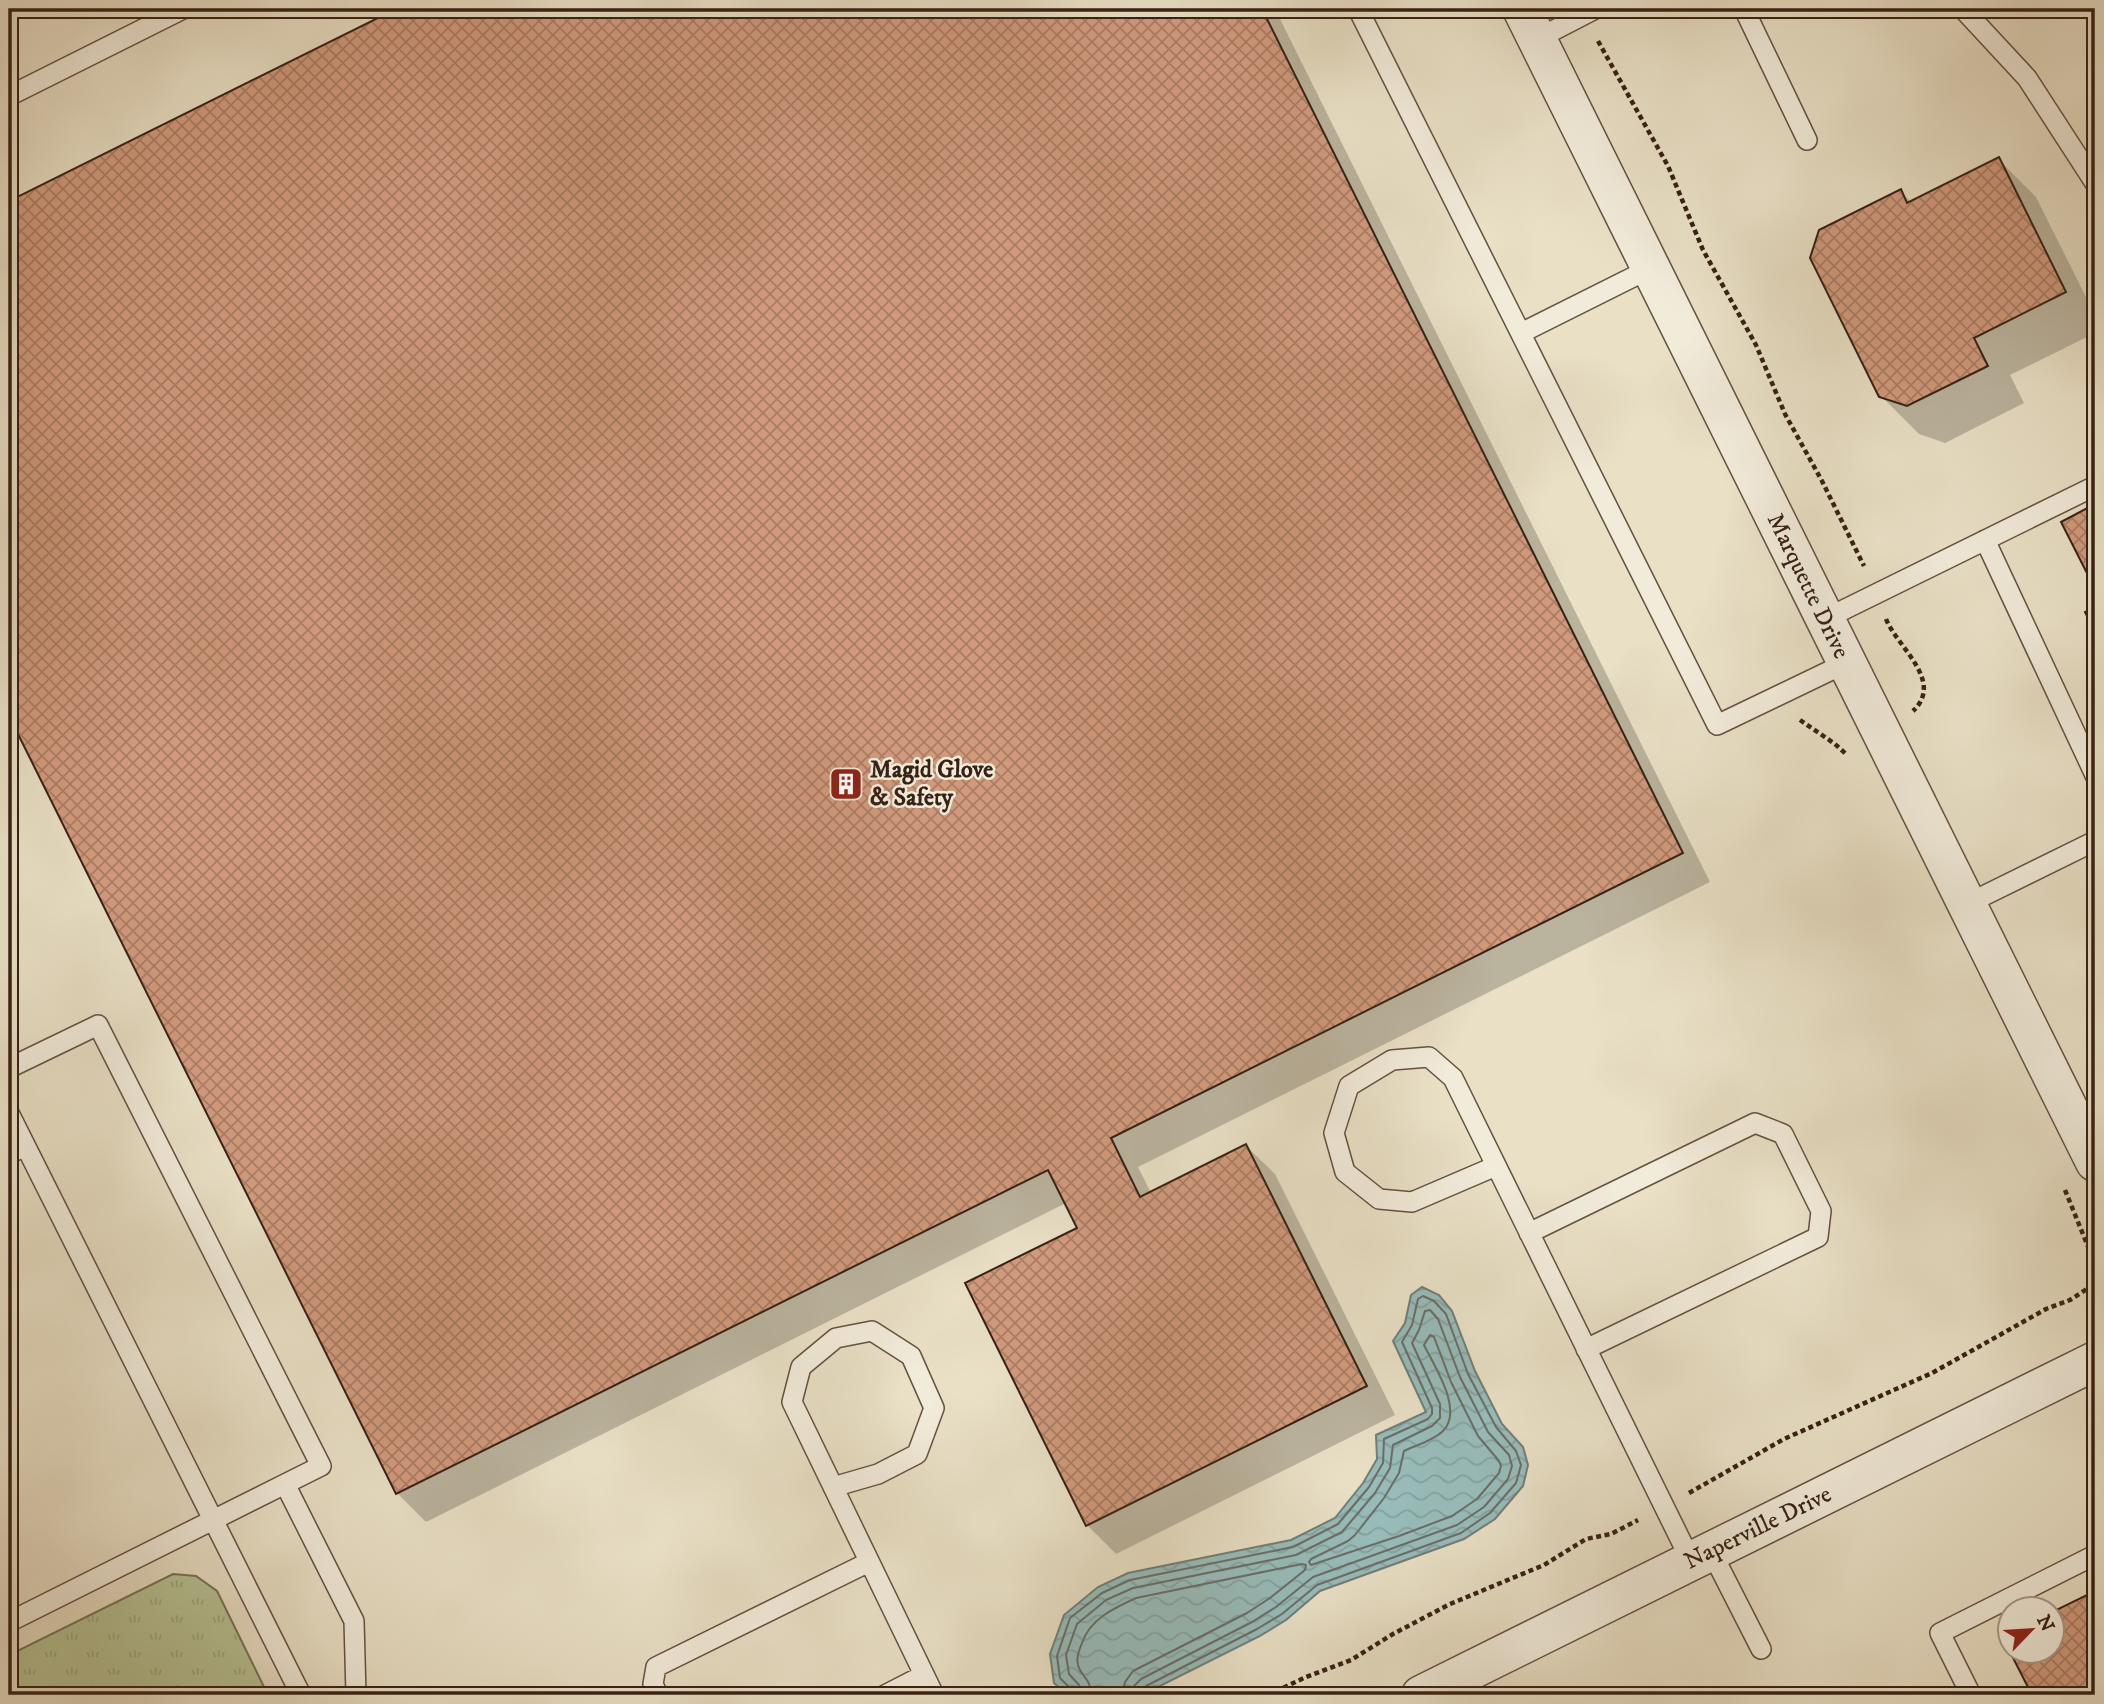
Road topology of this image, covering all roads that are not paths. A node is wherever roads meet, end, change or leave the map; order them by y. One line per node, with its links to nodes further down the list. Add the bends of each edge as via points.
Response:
1 (183, 9): 7 (lane)
2 (1358, 9): 11 (lane)
3 (1744, 9): 8 (lane)
4 (1963, 9): 9 (lane, via 2027,78)
5 (1590, 12): 6 (lane)
6 (1529, 24): 10 (street, Marquette Drive)
7 (9, 96)
8 (1807, 140)
9 (2095, 183)
10 (1651, 268): 11 (lane); 14 (street, Marquette Drive)
11 (1521, 333): 15 (lane, via 1717,725)
12 (2095, 486): 13 (lane)
13 (1985, 540): 14 (lane); 16 (lane)
14 (1825, 619): 15 (street, Marquette Drive)
15 (1846, 663): 18 (street, Marquette Drive)
16 (2095, 775)
17 (2095, 841): 18 (lane)
18 (1967, 904): 22 (street, Marquette Drive)
19 (9, 1068): 27 (lane, via 98,1025 321,1466)
20 (9, 1113): 21 (lane)
21 (17, 1150): 29 (lane)
22 (2095, 1162)
23 (1496, 1166): 23 (lane, via 1453,1078 1429,1057 1392,1060 1349,1086 1334,1133 1346,1172 1379,1199 1412,1202); 24 (lane)
24 (1529, 1233): 25 (lane); 25 (lane, via 1755,1123 1783,1134 1821,1211 1818,1237)
25 (1586, 1349): 31 (lane)
26 (2095, 1361): 31 (street, Naperville Drive)
27 (285, 1484): 29 (lane); 37 (lane, via 354,1622)
28 (833, 1487): 28 (lane, via 792,1402 801,1367 836,1338 872,1331 911,1356 934,1408 917,1454 878,1474); 32 (lane)
29 (214, 1520): 33 (lane); 36 (lane)
30 (2095, 1555): 42 (lane, via 1940,1633)
31 (1701, 1556): 34 (lane); 41 (street, Naperville Drive)
32 (869, 1562): 35 (lane); 38 (lane, via 656,1667 653,1684)
33 (9, 1622)
34 (1761, 1649)
35 (924, 1675): 39 (lane); 40 (lane)
36 (301, 1695)
37 (356, 1695)
38 (658, 1695)
39 (884, 1695)
40 (934, 1695)
41 (1421, 1695)
42 (1971, 1695)

